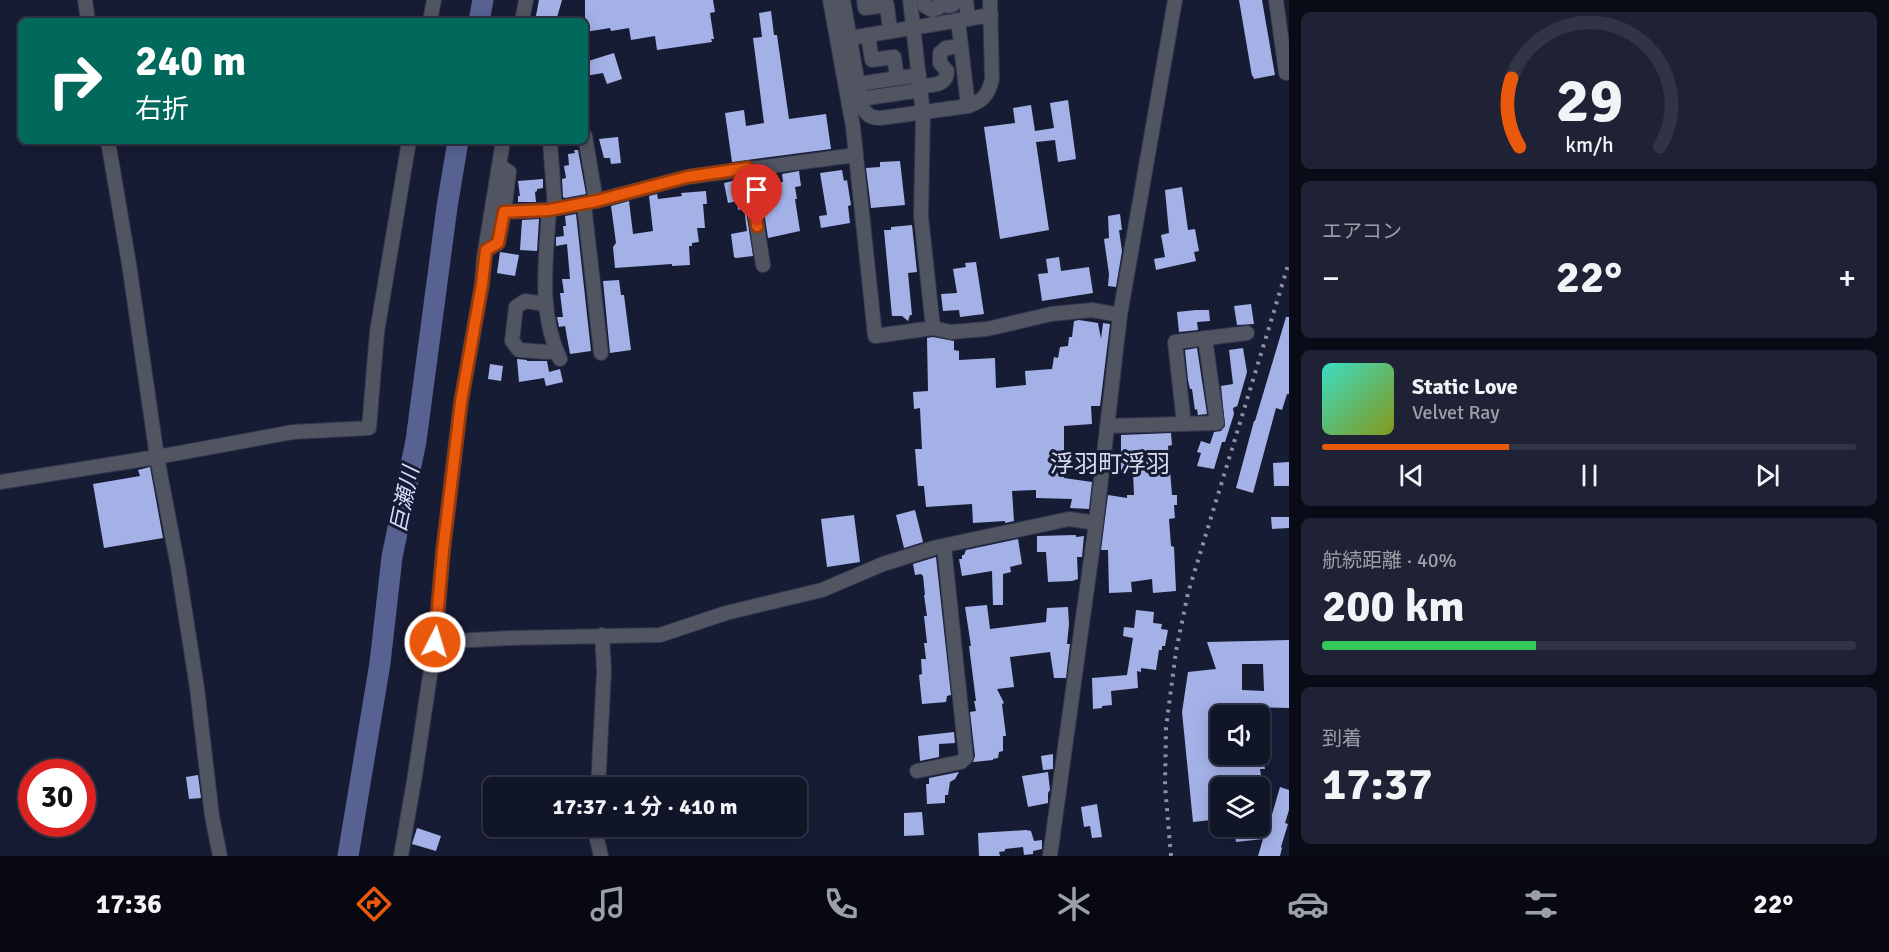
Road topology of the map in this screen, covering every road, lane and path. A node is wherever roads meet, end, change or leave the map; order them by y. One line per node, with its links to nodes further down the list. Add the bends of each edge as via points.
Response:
1 (85, 0): 14 (street)
2 (434, 0): 15 (street)
3 (526, 0): 16 (street)
4 (830, 0): 35 (street)
5 (843, 0): 21 (street)
6 (864, 0): 19 (street, via 865,8 886,5)
7 (966, 0): 17 (street)
8 (990, 0): 13 (street)
9 (1174, 0): 44 (street)
10 (1276, 0): 23 (street)
11 (917, 2): 12 (street, via 930,9 938,8 940,0 943,5); 18 (street)
12 (953, 3): 17 (street)
13 (991, 15): 17 (street); 28 (street, via 990,91)
14 (88, 18)
15 (431, 18)
16 (523, 18)
17 (959, 20): 18 (street); 22 (street)
18 (914, 27): 19 (street); 26 (street)
19 (890, 31): 20 (street)
20 (868, 35): 21 (street); 24 (street, via 872,60 894,57)
21 (850, 38): 25 (street)
22 (961, 46): 26 (street, via 940,53 946,80); 28 (street)
23 (1286, 73)
24 (897, 78): 25 (street); 26 (street)
25 (858, 84): 27 (street)
26 (920, 84): 27 (street, via 889,100); 29 (street)
27 (860, 99): 29 (street, via 872,118)
28 (968, 106): 29 (street)
29 (923, 113): 45 (street, via 921,216)
30 (109, 144): 51 (street)
31 (408, 144): 51 (street, via 376,332 369,428 293,432)
32 (503, 144): 36 (street)
33 (550, 144): 39 (street)
34 (586, 144): 38 (street)
35 (856, 155): 37 (street); 45 (street, via 875,336)
36 (500, 166): 40 (street, via 509,172); 41 (street)
37 (748, 168): 38 (street, via 687,177); 42 (street)
38 (590, 202): 39 (street); 48 (street)
39 (552, 209): 40 (street); 43 (street)
40 (504, 212): 41 (street, via 498,243)
41 (486, 250): 56 (street, via 461,402)
42 (763, 265)
43 (545, 304): 43 (street, via 558,355 519,350 512,341 516,307 525,301)
44 (1120, 315): 45 (street, via 1092,310 1051,314 987,329 951,332); 50 (street)
45 (933, 328)
46 (1247, 333): 47 (street)
47 (1205, 338): 49 (street, via 1175,342); 49 (street, via 1217,423)
48 (601, 353)
49 (1184, 424): 50 (street)
50 (1107, 426): 53 (street)
51 (157, 457): 52 (street); 60 (street, via 178,567)
52 (0, 482)
53 (1096, 523): 54 (street, via 1069,519); 63 (street)
54 (944, 546): 55 (street, via 883,564 822,590 726,613 660,635); 57 (street, via 966,757 960,762)
55 (602, 635): 56 (street); 58 (street)
56 (435, 642): 61 (street)
57 (917, 771)
58 (599, 777)
59 (596, 837): 62 (street)
60 (220, 856)
61 (400, 856)
62 (601, 856)
63 (1050, 856)

